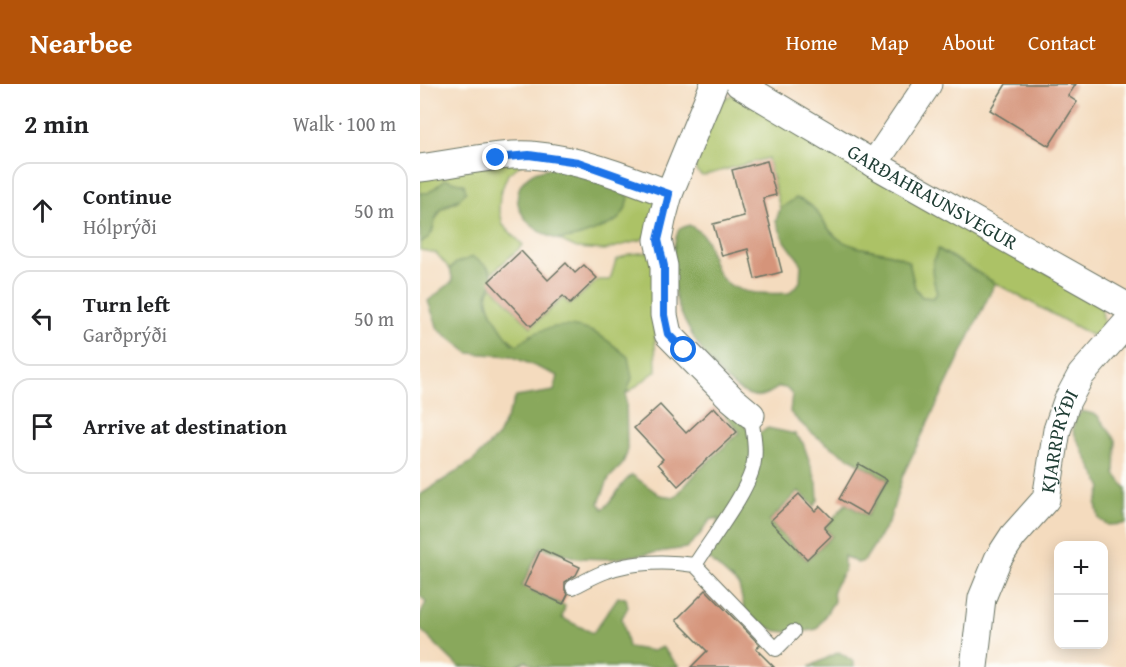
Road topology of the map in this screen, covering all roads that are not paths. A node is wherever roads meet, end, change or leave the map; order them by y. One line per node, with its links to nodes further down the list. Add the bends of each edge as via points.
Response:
1 (714, 84): 6 (street)
2 (739, 84): 4 (street, GARÐAHRAUNSVEGUR)
3 (928, 84): 4 (street)
4 (874, 164): 7 (street, GARÐAHRAUNSVEGUR)
5 (420, 168): 6 (street, via 529,155 578,162)
6 (669, 194): 9 (street, via 658,240 664,266 668,334)
7 (1126, 306)
8 (1126, 324): 13 (street, KJARRPRÝÐI, via 1081,375 1067,401 1057,430 1047,499 1013,536 998,559 982,598)
9 (751, 415): 10 (lane, via 755,453 752,473)
10 (695, 565): 11 (lane, via 626,566); 12 (lane, via 776,649)
11 (573, 587)
12 (792, 632)
13 (974, 667)

